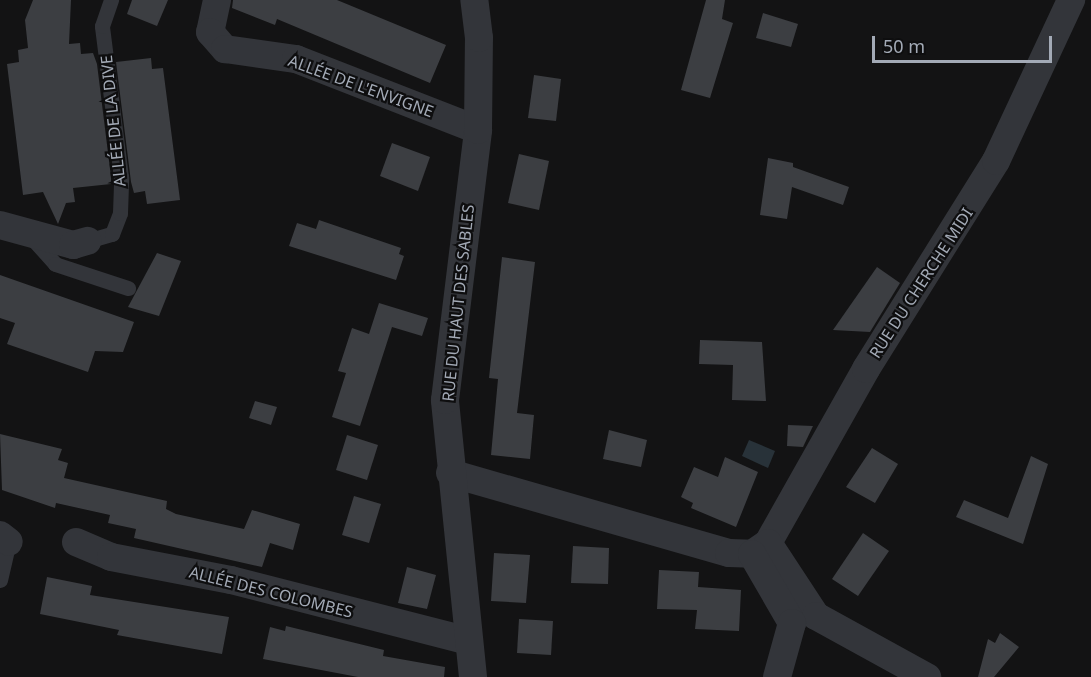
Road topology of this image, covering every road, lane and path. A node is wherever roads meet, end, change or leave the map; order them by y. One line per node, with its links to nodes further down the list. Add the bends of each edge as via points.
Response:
1 (111, 0): 8 (lane, ALLÉE DE LA DIVE, via 102,26 121,177 120,213 112,234)
2 (217, 0): 5 (street, ALLÉE DE L'ENVIGNE, via 210,32 225,49 296,59)
3 (474, 0): 5 (street, RUE DU HAUT DES SABLES, via 479,38)
4 (1071, 0): 13 (street, RUE DU CHERCHE MIDI, via 996,161)
5 (478, 130): 10 (street, RUE DU HAUT DES SABLES, via 445,400)
6 (0, 225): 7 (street, ALLÉE DE LA DIVE)
7 (27, 232): 8 (street, ALLÉE DE LA DIVE, via 73,245); 9 (lane, via 55,264)
8 (87, 241)
9 (128, 288)
10 (450, 473): 13 (street, via 729,553); 15 (street, RUE DU HAUT DES SABLES)
11 (4, 539): 14 (lane)
12 (76, 542): 15 (street, ALLÉE DES COLOMBES, via 111,557 231,580)
13 (760, 549): 17 (street, via 792,623); 18 (street, via 816,616)
14 (0, 580)
15 (468, 641): 16 (street, RUE DU HAUT DES SABLES)
16 (473, 677)
17 (777, 677)
18 (927, 677)

